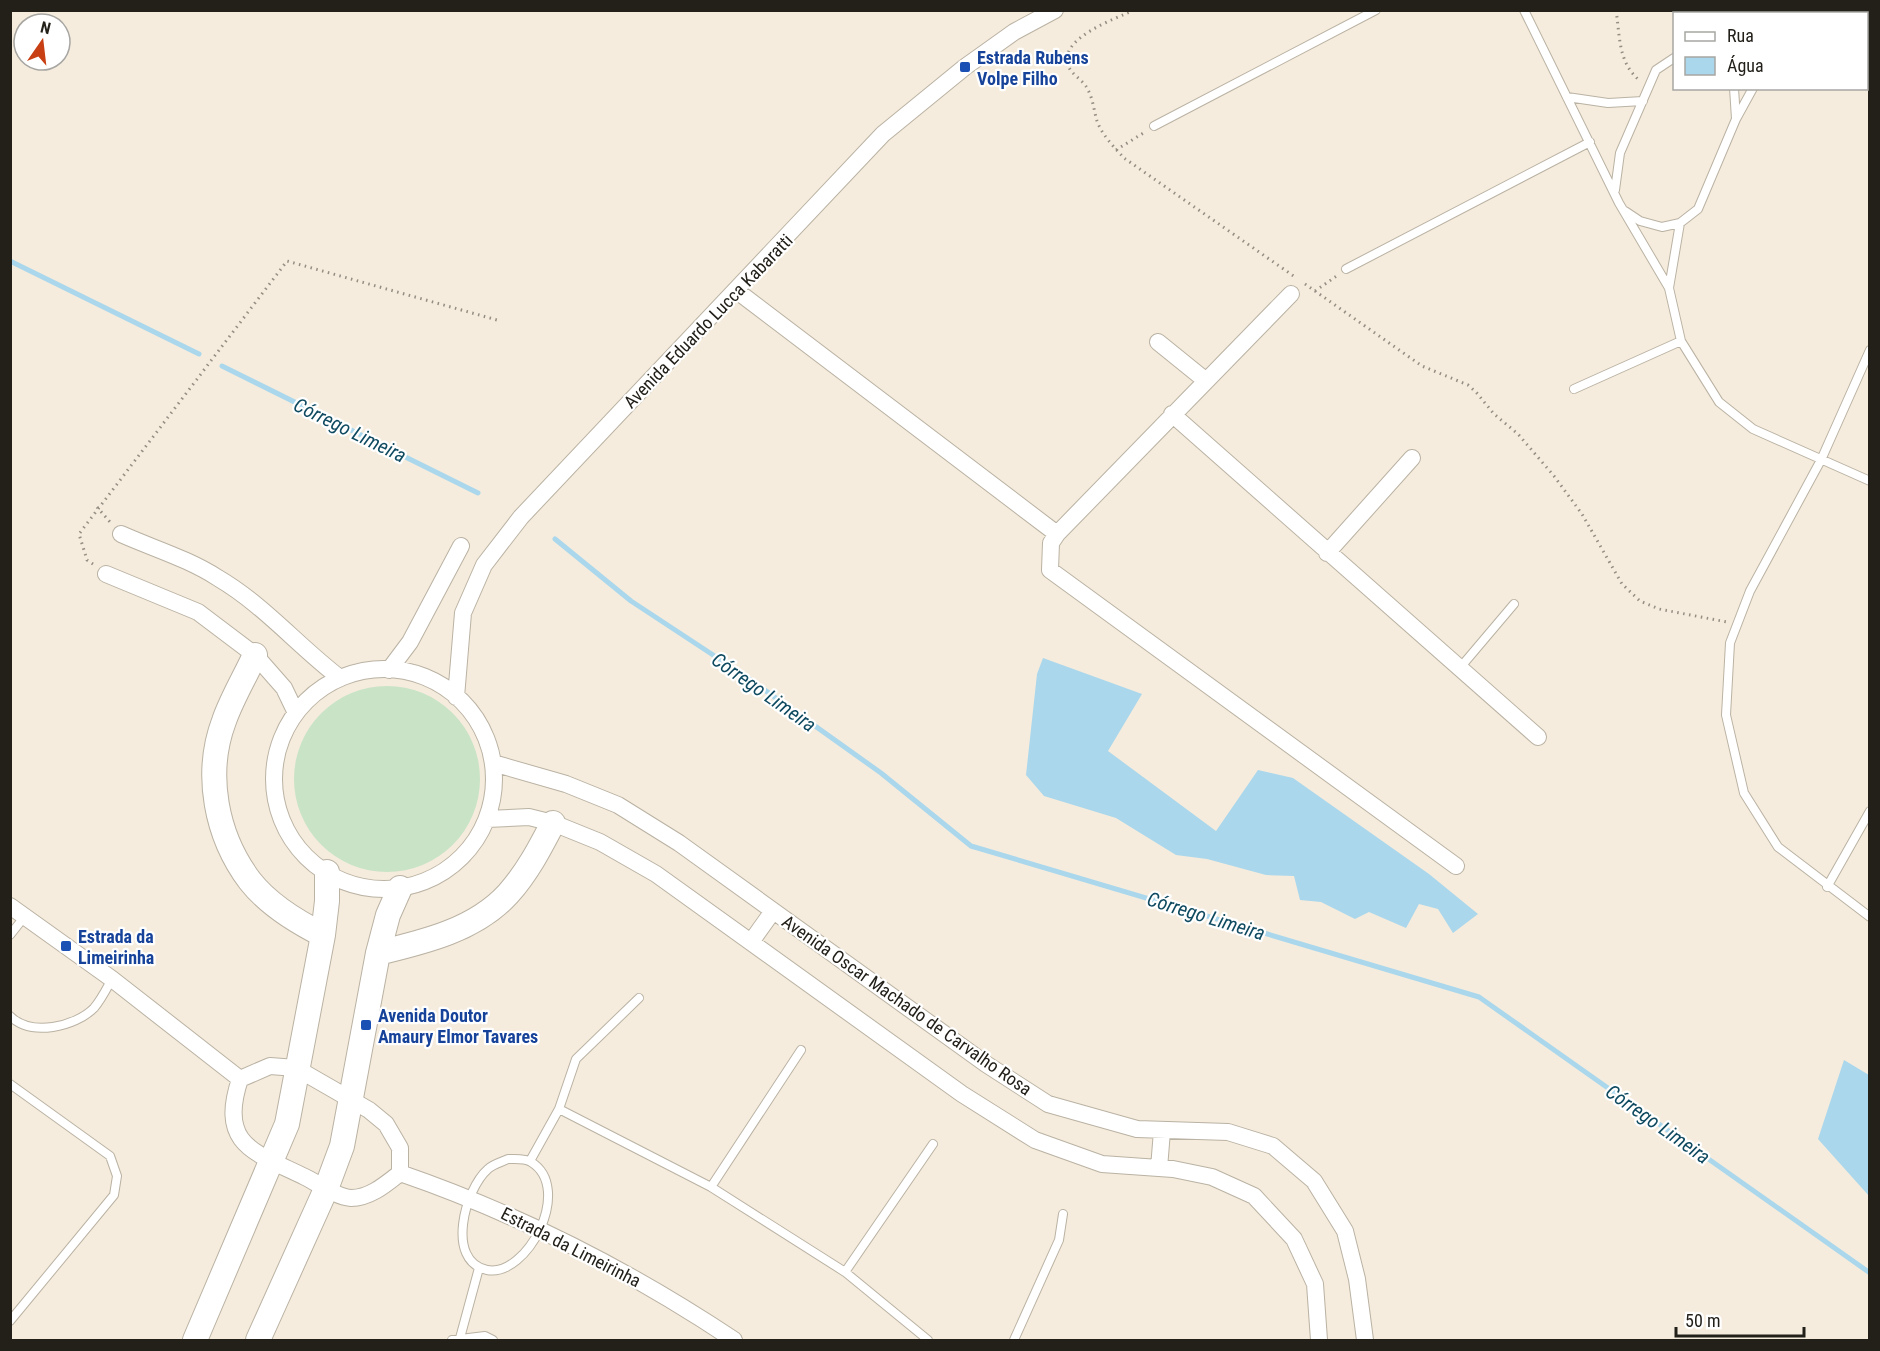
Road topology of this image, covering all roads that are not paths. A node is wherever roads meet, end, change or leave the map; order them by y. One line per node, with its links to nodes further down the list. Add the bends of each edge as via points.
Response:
1 (1055, 10): 17 (street, Avenida Eduardo Lucca Kabaratti, via 965,66 883,134)
2 (1376, 10): 10 (lane)
3 (1524, 10): 7 (lane)
4 (1673, 59): 8 (lane, via 1656,70)
5 (1734, 90): 9 (lane)
6 (1752, 90): 9 (lane)
7 (1567, 98): 8 (lane, via 1608,103); 11 (lane)
8 (1642, 101): 12 (lane, via 1620,153)
9 (1736, 119): 14 (lane, via 1698,209)
10 (1155, 126)
11 (1590, 142): 12 (lane); 15 (lane)
12 (1614, 191): 13 (lane)
13 (1624, 211): 14 (lane, via 1640,221 1662,226); 16 (lane)
14 (1680, 223): 16 (lane)
15 (1346, 269)
16 (1669, 288): 19 (lane)
17 (737, 291): 29 (street); 38 (street, Avenida Eduardo Lucca Kabaratti, via 521,517 484,565 463,613)
18 (1291, 294): 22 (street)
19 (1681, 341): 23 (lane); 26 (lane, via 1719,402 1753,429)
20 (1158, 342): 22 (street)
21 (1869, 350): 26 (lane)
22 (1205, 380): 24 (street)
23 (1574, 389)
24 (1172, 414): 29 (street); 31 (street)
25 (1412, 458): 31 (street)
26 (1821, 460): 27 (lane); 47 (lane, via 1750,591 1737,624 1730,643 1726,715 1744,793 1778,847)
27 (1869, 482)
28 (121, 534): 37 (street, via 217,577 266,611 309,655)
29 (1057, 534): 45 (street, via 1051,543 1050,570)
30 (461, 546): 36 (street, via 410,642)
31 (1327, 553): 35 (street)
32 (106, 574): 34 (street, via 198,612)
33 (1515, 604): 35 (lane)
34 (255, 655): 39 (street, via 284,688); 54 (street, via 223,722 212,775 223,835 250,882 296,921)
35 (1459, 669): 40 (street)
36 (389, 670): 37 (street, via 368,670); 38 (street, via 425,676)
37 (340, 678): 39 (street, via 316,692)
38 (456, 697): 41 (street, via 471,711 486,735)
39 (296, 713): 46 (street, via 274,766 275,795 283,822 298,847)
40 (1538, 737)
41 (493, 763): 43 (street, via 494,792); 50 (street, Avenida Oscar Machado de Carvalho Rosa, via 566,784 618,805 679,843)
42 (1869, 811): 47 (lane)
43 (487, 819): 44 (street, via 529,817); 48 (street, via 473,844 453,865 428,880)
44 (554, 824): 55 (street, via 600,842 656,874); 56 (street, via 507,895 491,907 466,925)
45 (1456, 866)
46 (327, 872): 48 (street, via 372,888); 54 (street)
47 (1827, 887): 52 (lane)
48 (400, 888): 56 (street)
49 (10, 906): 51 (street)
50 (773, 911): 55 (street); 66 (street, Avenida Oscar Machado de Carvalho Rosa, via 1048,1104 1137,1129)
51 (25, 916): 53 (lane); 57 (street)
52 (1869, 917)
53 (10, 935)
54 (323, 935): 61 (street)
55 (751, 942): 70 (street, via 962,1094 1035,1140 1102,1164)
56 (378, 953): 64 (street)
57 (112, 979): 59 (lane, via 93,1008 66,1024 35,1028); 62 (street)
58 (639, 998): 65 (lane, via 576,1059)
59 (11, 1019)
60 (801, 1050): 72 (lane)
61 (296, 1068): 62 (street, via 270,1066); 64 (street); 68 (street, via 287,1124)
62 (240, 1079): 68 (street, via 232,1104 235,1130 253,1152)
63 (10, 1084): 79 (lane, via 110,1156 117,1176 114,1195)
64 (353, 1099): 71 (street, via 386,1124 400,1148); 73 (street)
65 (559, 1109): 69 (lane); 72 (lane)
66 (1162, 1131): 70 (street); 88 (street, Avenida Oscar Machado de Carvalho Rosa, via 1228,1131 1273,1146 1314,1181 1345,1231 1357,1279)
67 (933, 1144): 78 (lane)
68 (273, 1161): 73 (street); 81 (street)
69 (530, 1161): 74 (lane, via 508,1159 488,1169); 76 (lane, via 543,1173 549,1192)
70 (1159, 1168): 87 (street, via 1212,1177 1254,1196 1294,1239 1315,1284)
71 (400, 1173): 73 (street, via 378,1190 351,1198); 74 (street, Estrada da Limeirinha)
72 (711, 1187): 78 (lane)
73 (326, 1189): 82 (street)
74 (470, 1197): 76 (street, Estrada da Limeirinha); 77 (lane, via 461,1234 466,1255)
75 (1064, 1214): 86 (lane, via 1059,1240)
76 (542, 1229): 77 (lane, via 529,1248 511,1263 491,1271); 84 (street, Estrada da Limeirinha, via 673,1300)
77 (479, 1268): 80 (lane)
78 (845, 1272): 85 (lane)
79 (10, 1321)
80 (456, 1339): 83 (lane, via 485,1336)
81 (195, 1341)
82 (258, 1341)
83 (493, 1341)
84 (734, 1341)
85 (928, 1341)
86 (1014, 1341)
87 (1319, 1341)
88 (1365, 1341)

